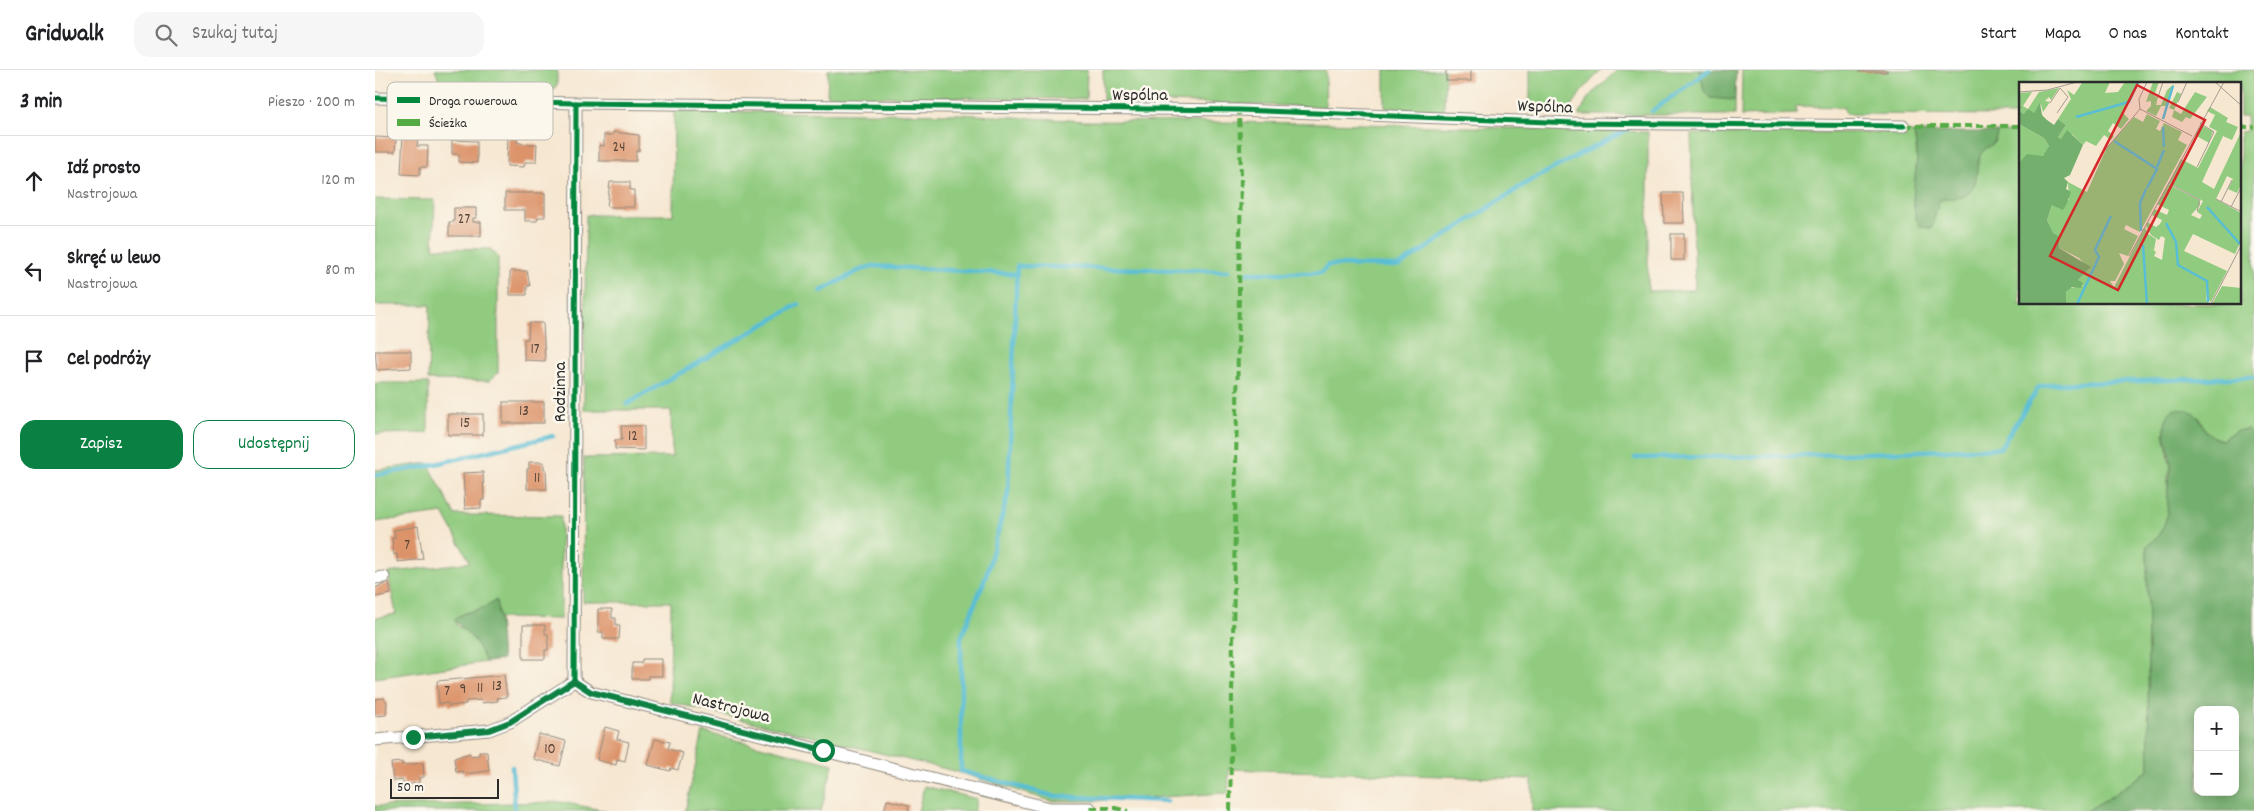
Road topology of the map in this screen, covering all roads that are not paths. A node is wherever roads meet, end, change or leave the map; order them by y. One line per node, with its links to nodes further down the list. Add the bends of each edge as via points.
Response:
1 (553, 103): 2 (street, Wspólna)
2 (575, 104): 3 (street, Wspólna, via 1239,110 1573,123); 4 (street, Rodzinna)
3 (1904, 126)
4 (574, 681): 5 (street, via 510,722 489,730); 6 (street, Nastrojowa, via 591,692 1050,808)
5 (375, 740)
6 (1090, 808)

